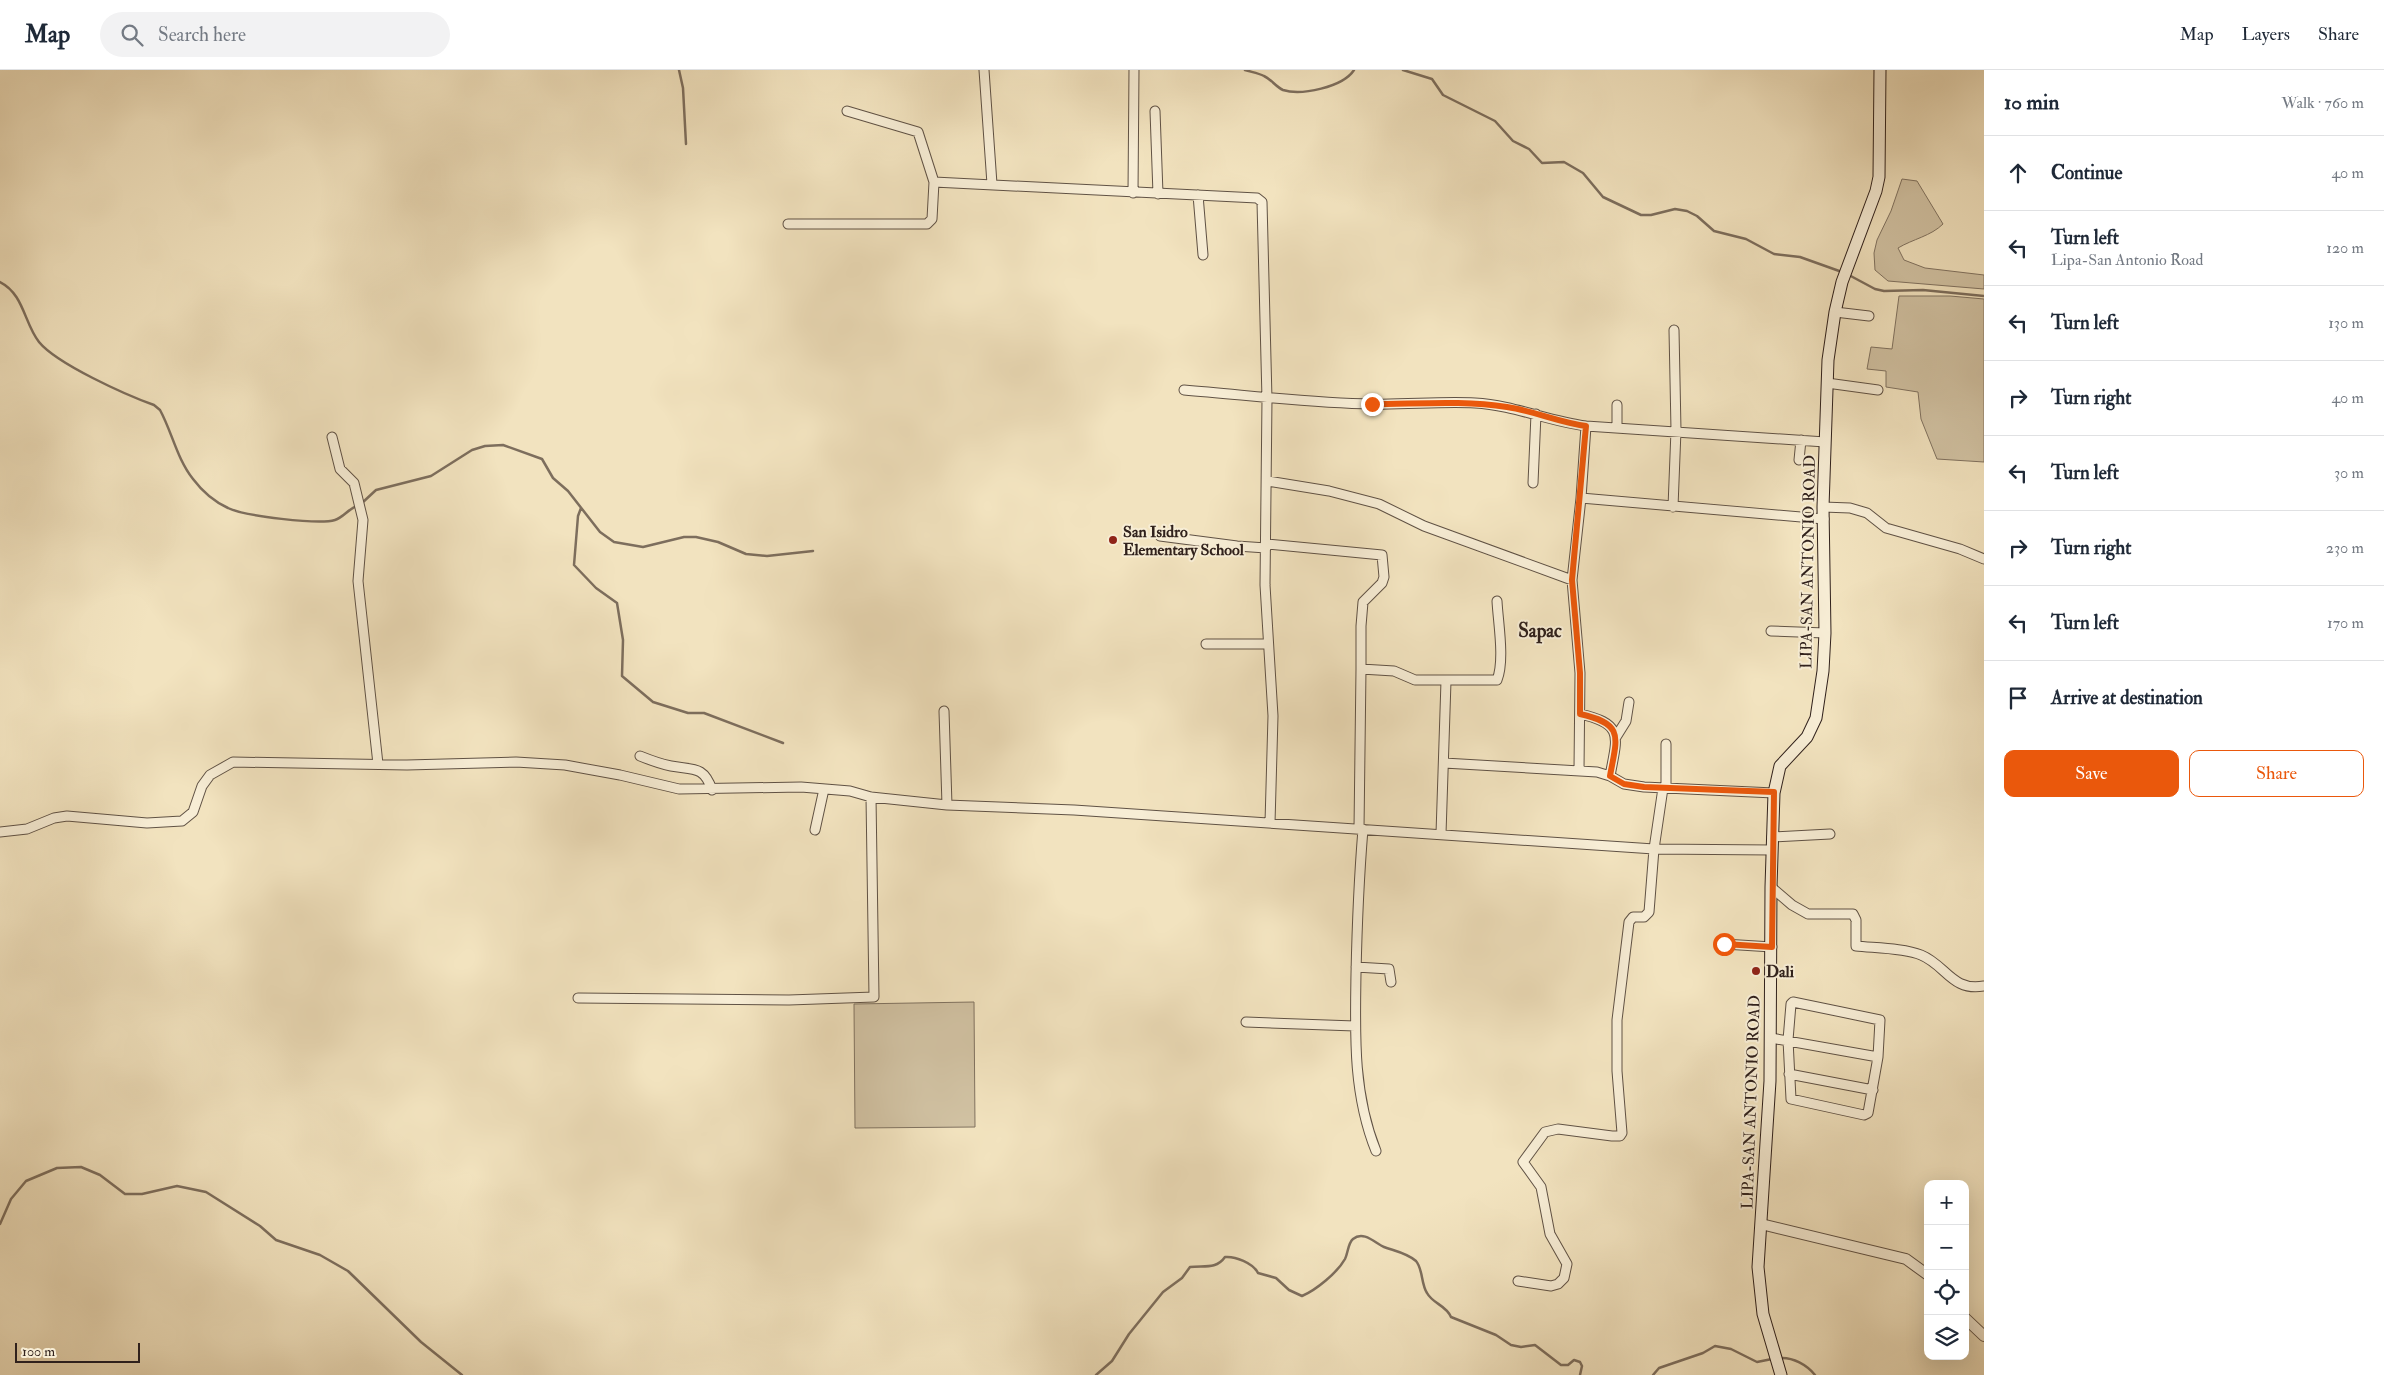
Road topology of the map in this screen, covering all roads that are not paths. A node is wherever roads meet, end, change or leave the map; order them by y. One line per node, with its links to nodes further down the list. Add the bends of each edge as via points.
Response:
1 (984, 70): 7 (street)
2 (1134, 70): 8 (street)
3 (1880, 70): 13 (main road, LIPA-SAN ANTONIO ROAD, via 1879,177 1842,282)
4 (847, 111): 6 (street, via 918,132)
5 (1155, 111): 9 (street)
6 (934, 182): 7 (street); 11 (street, via 934,215 927,224)
7 (992, 184): 8 (street)
8 (1133, 193): 9 (street)
9 (1158, 194): 10 (street)
10 (1198, 195): 12 (street); 19 (street, via 1257,198 1262,202)
11 (788, 224)
12 (1204, 255)
13 (1835, 312): 14 (street); 16 (main road, LIPA-SAN ANTONIO ROAD)
14 (1869, 316)
15 (1674, 330): 24 (street)
16 (1827, 383): 18 (street); 27 (main road, LIPA-SAN ANTONIO ROAD)
17 (1184, 390): 19 (street)
18 (1878, 390)
19 (1267, 399): 21 (street, via 1372,404 1475,403); 29 (street)
20 (1617, 405): 23 (street)
21 (1536, 414): 22 (street, via 1562,423); 30 (street)
22 (1586, 426): 23 (street); 31 (street)
23 (1617, 427): 24 (street)
24 (1676, 430): 26 (street); 32 (street)
25 (332, 437): 53 (street, via 340,469 354,483 363,527 358,581)
26 (1800, 440): 27 (street); 28 (street)
27 (1825, 442): 33 (main road, LIPA-SAN ANTONIO ROAD)
28 (1799, 460)
29 (1268, 481): 36 (street); 38 (street, via 1330,491 1380,504 1424,526)
30 (1533, 482)
31 (1581, 498): 32 (street); 38 (street)
32 (1673, 507): 34 (street)
33 (1823, 507): 34 (main road, LIPA-SAN ANTONIO ROAD); 37 (street, via 1850,508 1867,513 1886,528)
34 (1824, 519): 41 (main road, LIPA-SAN ANTONIO ROAD)
35 (1160, 536): 36 (street, via 1237,546)
36 (1267, 546): 43 (street); 44 (street, via 1382,555 1382,583 1363,602)
37 (1984, 559)
38 (1572, 580): 48 (street)
39 (1497, 601): 45 (street, via 1500,646 1497,680)
40 (1771, 631): 41 (street)
41 (1825, 633): 59 (main road, LIPA-SAN ANTONIO ROAD, via 1816,718 1807,737 1780,766)
42 (1206, 644): 43 (street)
43 (1267, 644): 62 (street, via 1273,716)
44 (1361, 669): 45 (street, via 1394,671 1415,680); 63 (street)
45 (1446, 681): 52 (street)
46 (1629, 702): 49 (street, via 1626,720)
47 (944, 711): 61 (street)
48 (1580, 714): 49 (street, via 1603,720); 54 (street)
49 (1616, 737): 55 (street)
50 (1666, 744): 56 (street)
51 (640, 756): 58 (street, via 696,770 708,779)
52 (1444, 763): 54 (street); 66 (street)
53 (378, 764): 58 (street, via 516,762 565,765 679,789); 65 (street, via 233,762 210,775 202,786 193,812 182,822 147,823 67,816 27,829)
54 (1579, 770): 55 (street)
55 (1610, 776): 56 (street, via 1624,784)
56 (1665, 788): 59 (street); 69 (street)
57 (824, 789): 58 (street); 60 (street); 64 (street)
58 (712, 790)
59 (1774, 792): 68 (main road, LIPA-SAN ANTONIO ROAD)
60 (871, 797): 61 (street); 77 (street, via 874,996 789,1000)
61 (947, 805): 62 (street)
62 (1270, 824): 63 (street)
63 (1361, 829): 66 (street); 74 (street)
64 (815, 830)
65 (0, 832)
66 (1441, 834): 69 (street)
67 (1830, 834): 68 (street)
68 (1772, 837): 70 (main road, LIPA-SAN ANTONIO ROAD)
69 (1654, 849): 70 (street); 88 (street, via 1649,912 1644,917 1633,917 1629,922 1617,1020 1622,1133 1612,1136 1558,1130 1546,1132 1528,1153 1523,1162 1541,1187 1550,1234 1563,1256 1566,1271 1558,1284 1551,1286)
70 (1772, 850): 71 (main road, LIPA-SAN ANTONIO ROAD)
71 (1771, 887): 73 (main road, LIPA-SAN ANTONIO ROAD); 76 (street, via 1808,914 1853,914 1856,946 1920,954 1963,986)
72 (1724, 944): 73 (street)
73 (1772, 947): 80 (main road, LIPA-SAN ANTONIO ROAD)
74 (1356, 967): 75 (street, via 1389,969); 79 (street)
75 (1391, 982)
76 (1984, 986)
77 (578, 998)
78 (1246, 1022): 79 (street)
79 (1355, 1026): 85 (street, via 1362,1113)
80 (1771, 1038): 81 (street); 86 (main road, LIPA-SAN ANTONIO ROAD)
81 (1788, 1040): 82 (street); 82 (street, via 1793,1002 1877,1018 1881,1025); 83 (street)
82 (1878, 1056): 84 (street)
83 (1788, 1074): 84 (street); 84 (street, via 1790,1099 1864,1115 1868,1113)
84 (1873, 1090)
85 (1376, 1151)
86 (1761, 1224): 87 (street, via 1906,1258); 91 (main road, LIPA-SAN ANTONIO ROAD, via 1758,1267 1763,1314)
87 (1924, 1272)
88 (1518, 1281)
89 (1969, 1322): 90 (street)
90 (1984, 1336)
91 (1781, 1375)

